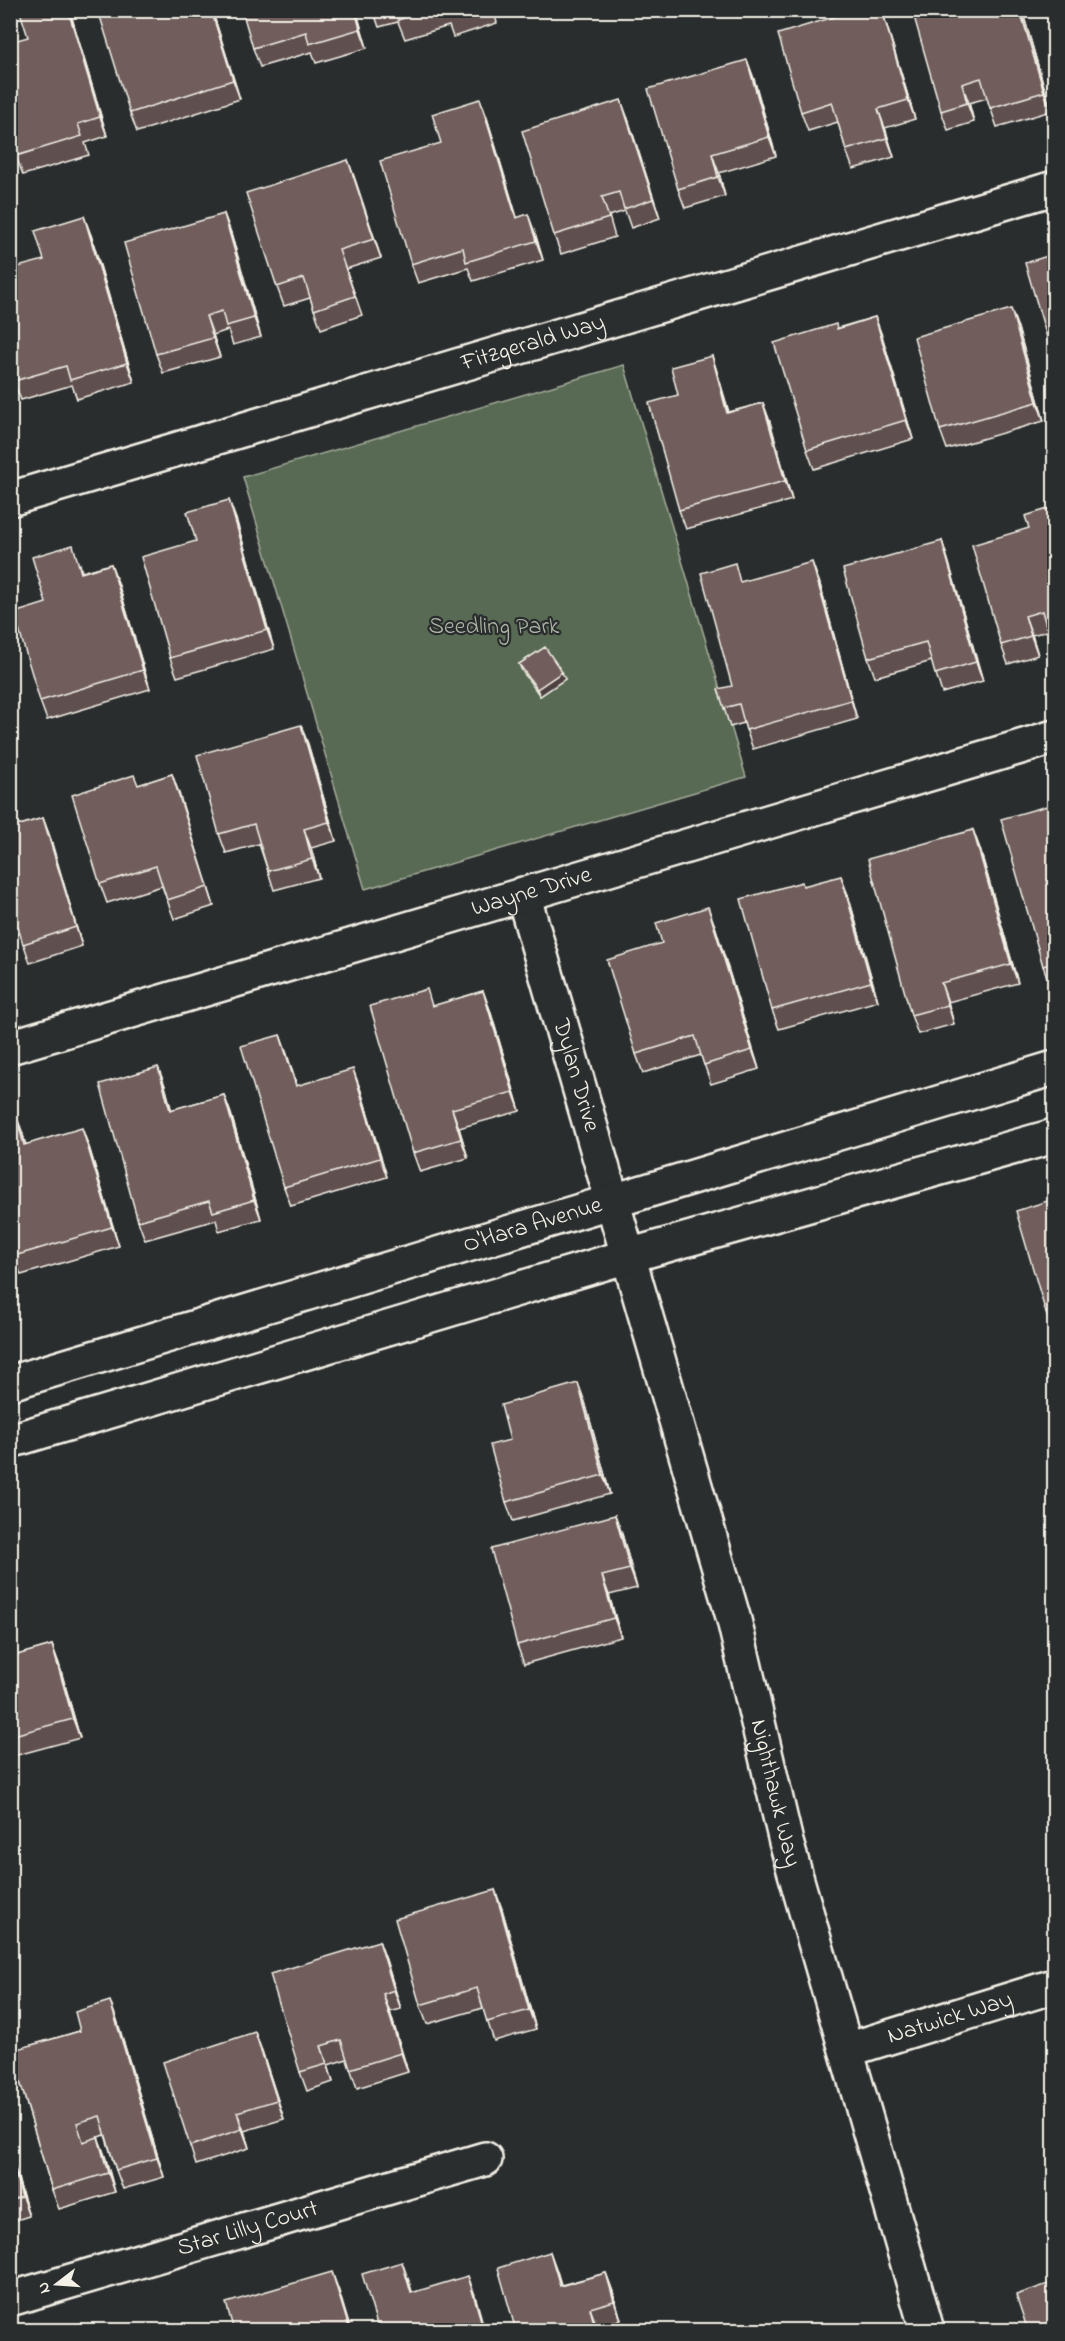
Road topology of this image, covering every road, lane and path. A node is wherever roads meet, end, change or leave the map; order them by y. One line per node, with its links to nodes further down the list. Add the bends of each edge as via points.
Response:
1 (1054, 188): 2 (street, Fitzgerald Way)
2 (10, 499)
3 (1054, 737): 4 (street, Wayne Drive)
4 (523, 894): 5 (street, Wayne Drive); 8 (street, Dylan Drive)
5 (10, 1047)
6 (1054, 1068): 8 (street, O'Hara Avenue)
7 (1054, 1136): 9 (street)
8 (613, 1204): 9 (street, Dylan Drive); 10 (street, O'Hara Avenue)
9 (628, 1256): 11 (street); 13 (street, Nighthawk Way, via 734,1620 786,1842)
10 (10, 1383)
11 (10, 1441)
12 (1054, 1986): 13 (street, Natwick Way)
13 (847, 2050): 16 (street, Nighthawk Way)
14 (485, 2159): 15 (street, Star Lilly Court)
15 (10, 2299)
16 (927, 2331)

